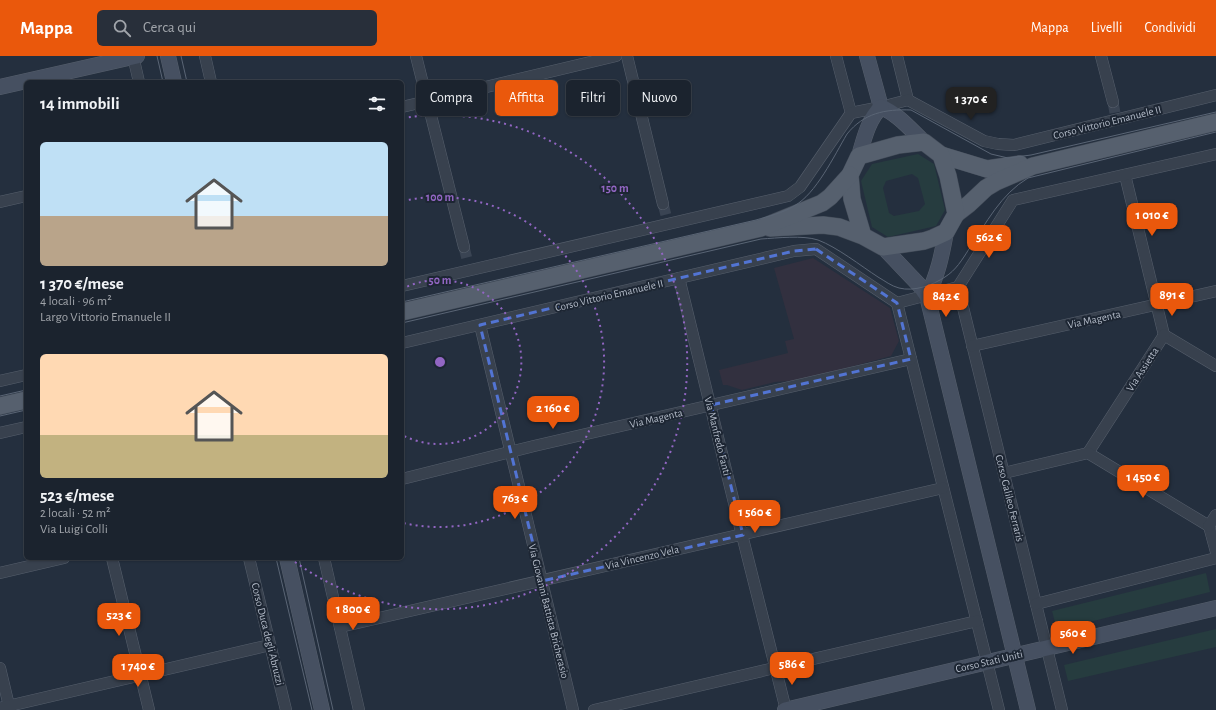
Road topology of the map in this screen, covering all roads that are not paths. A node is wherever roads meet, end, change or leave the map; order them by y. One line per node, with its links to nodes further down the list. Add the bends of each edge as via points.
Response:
1 (134, 56): 11 (main road); 12 (street)
2 (168, 56): 13 (main road)
3 (205, 56): 14 (street)
4 (416, 56): 15 (street)
5 (616, 56): 18 (street)
6 (627, 56): 37 (street)
7 (836, 56): 25 (street)
8 (867, 56): 23 (main road)
9 (897, 56): 20 (street)
10 (1100, 56): 24 (street)
11 (30, 80)
12 (139, 80)
13 (174, 80)
14 (211, 80)
15 (422, 80)
16 (24, 81): 17 (main road)
17 (0, 87)
18 (487, 87)
19 (1216, 95): 24 (street, Corso Vittorio Emanuele II)
20 (908, 100): 23 (street); 24 (street, Corso Vittorio Emanuele II, via 984,141 998,144 1021,144)
21 (416, 104): 22 (street)
22 (404, 107)
23 (881, 107): 25 (street); 28 (main road, via 908,126); 31 (main road, via 866,132)
24 (1115, 111)
25 (851, 113): 45 (street, via 800,187 788,196 667,219 469,266)
26 (432, 116): 42 (street)
27 (1216, 122): 32 (main road)
28 (924, 142): 30 (main road); 31 (main road, via 898,144)
29 (1216, 154): 34 (street)
30 (940, 155): 32 (main road, via 987,169 1018,164); 38 (main road, via 948,176)
31 (859, 156): 33 (main road)
32 (1033, 166): 38 (main road, via 986,188)
33 (850, 175): 39 (main road, via 822,203); 41 (main road, via 852,199)
34 (1125, 175): 46 (street, via 1013,200); 50 (street)
35 (24, 196): 36 (street)
36 (0, 202)
37 (663, 204)
38 (956, 214): 40 (main road)
39 (761, 228): 41 (main road, via 823,225 839,227); 51 (main road)
40 (946, 232): 43 (main road, via 924,241); 48 (main road, via 941,259)
41 (863, 236): 43 (main road)
42 (464, 247)
43 (883, 247): 48 (main road)
44 (679, 278): 49 (street, Corso Vittorio Emanuele II, via 794,251 816,249); 52 (street, Corso Vittorio Emanuele II); 61 (street, Via Manfredo Fanti)
45 (404, 285)
46 (958, 287): 48 (street); 55 (street, Corso Galileo Ferraris)
47 (1216, 291): 50 (street, Via Magenta)
48 (927, 296): 49 (street); 88 (main road)
49 (897, 303): 56 (street)
50 (1157, 304): 53 (street); 55 (street, Via Magenta)
51 (404, 312)
52 (480, 325): 54 (street, Corso Vittorio Emanuele II); 65 (street, Via Giovanni Battista Bricherasio)
53 (1164, 335): 57 (street, Via Assietta); 66 (street, Via Assietta)
54 (404, 343)
55 (972, 346): 67 (street, Corso Galileo Ferraris)
56 (911, 360): 61 (street, Via Magenta); 69 (street)
57 (1216, 366)
58 (24, 375): 59 (street)
59 (0, 381)
60 (24, 400): 62 (main road)
61 (711, 405): 65 (street, Via Magenta); 72 (street, Via Manfredo Fanti)
62 (0, 406)
63 (24, 428): 64 (street)
64 (0, 433)
65 (510, 452): 68 (street, Via Magenta); 81 (street, Via Giovanni Battista Bricherasio)
66 (1088, 453): 67 (street); 71 (street)
67 (1004, 473): 82 (street, Corso Galileo Ferraris)
68 (404, 478)
69 (943, 488): 72 (street, Via Vincenzo Vela); 84 (street)
70 (1216, 516): 71 (street)
71 (1210, 526): 73 (street)
72 (743, 534): 81 (street, Via Vincenzo Vela); 91 (street, Via Manfredo Fanti)
73 (1216, 552)
74 (1216, 558): 82 (street)
75 (55, 560): 80 (street)
76 (112, 560): 92 (street)
77 (249, 560): 86 (street, Corso Duca degli Abruzzi)
78 (287, 560): 96 (main road)
79 (324, 560): 85 (street)
80 (0, 573)
81 (542, 581): 85 (street, Via Vincenzo Vela); 98 (street, Via Giovanni Battista Bricherasio)
82 (1036, 604): 87 (street, Corso Galileo Ferraris)
83 (1216, 608): 87 (main road, Corso Stati Uniti)
84 (977, 621): 89 (street); 91 (street)
85 (340, 627): 97 (street)
86 (270, 645): 92 (street); 95 (street, Corso Duca degli Abruzzi)
87 (1047, 648): 88 (main road, Corso Stati Uniti); 103 (street, Corso Galileo Ferraris)
88 (1015, 655): 89 (main road, Corso Stati Uniti); 102 (main road)
89 (987, 662): 100 (main road, Corso Stati Uniti); 101 (street)
90 (0, 668): 93 (street)
91 (776, 668): 99 (street); 100 (street, Via Manfredo Fanti)
92 (141, 676): 93 (street); 94 (street)
93 (6, 708)
94 (149, 710)
95 (286, 710)
96 (322, 710)
97 (358, 710)
98 (573, 710)
99 (594, 710)
100 (786, 710)
101 (999, 710)
102 (1028, 710)
103 (1062, 710)

